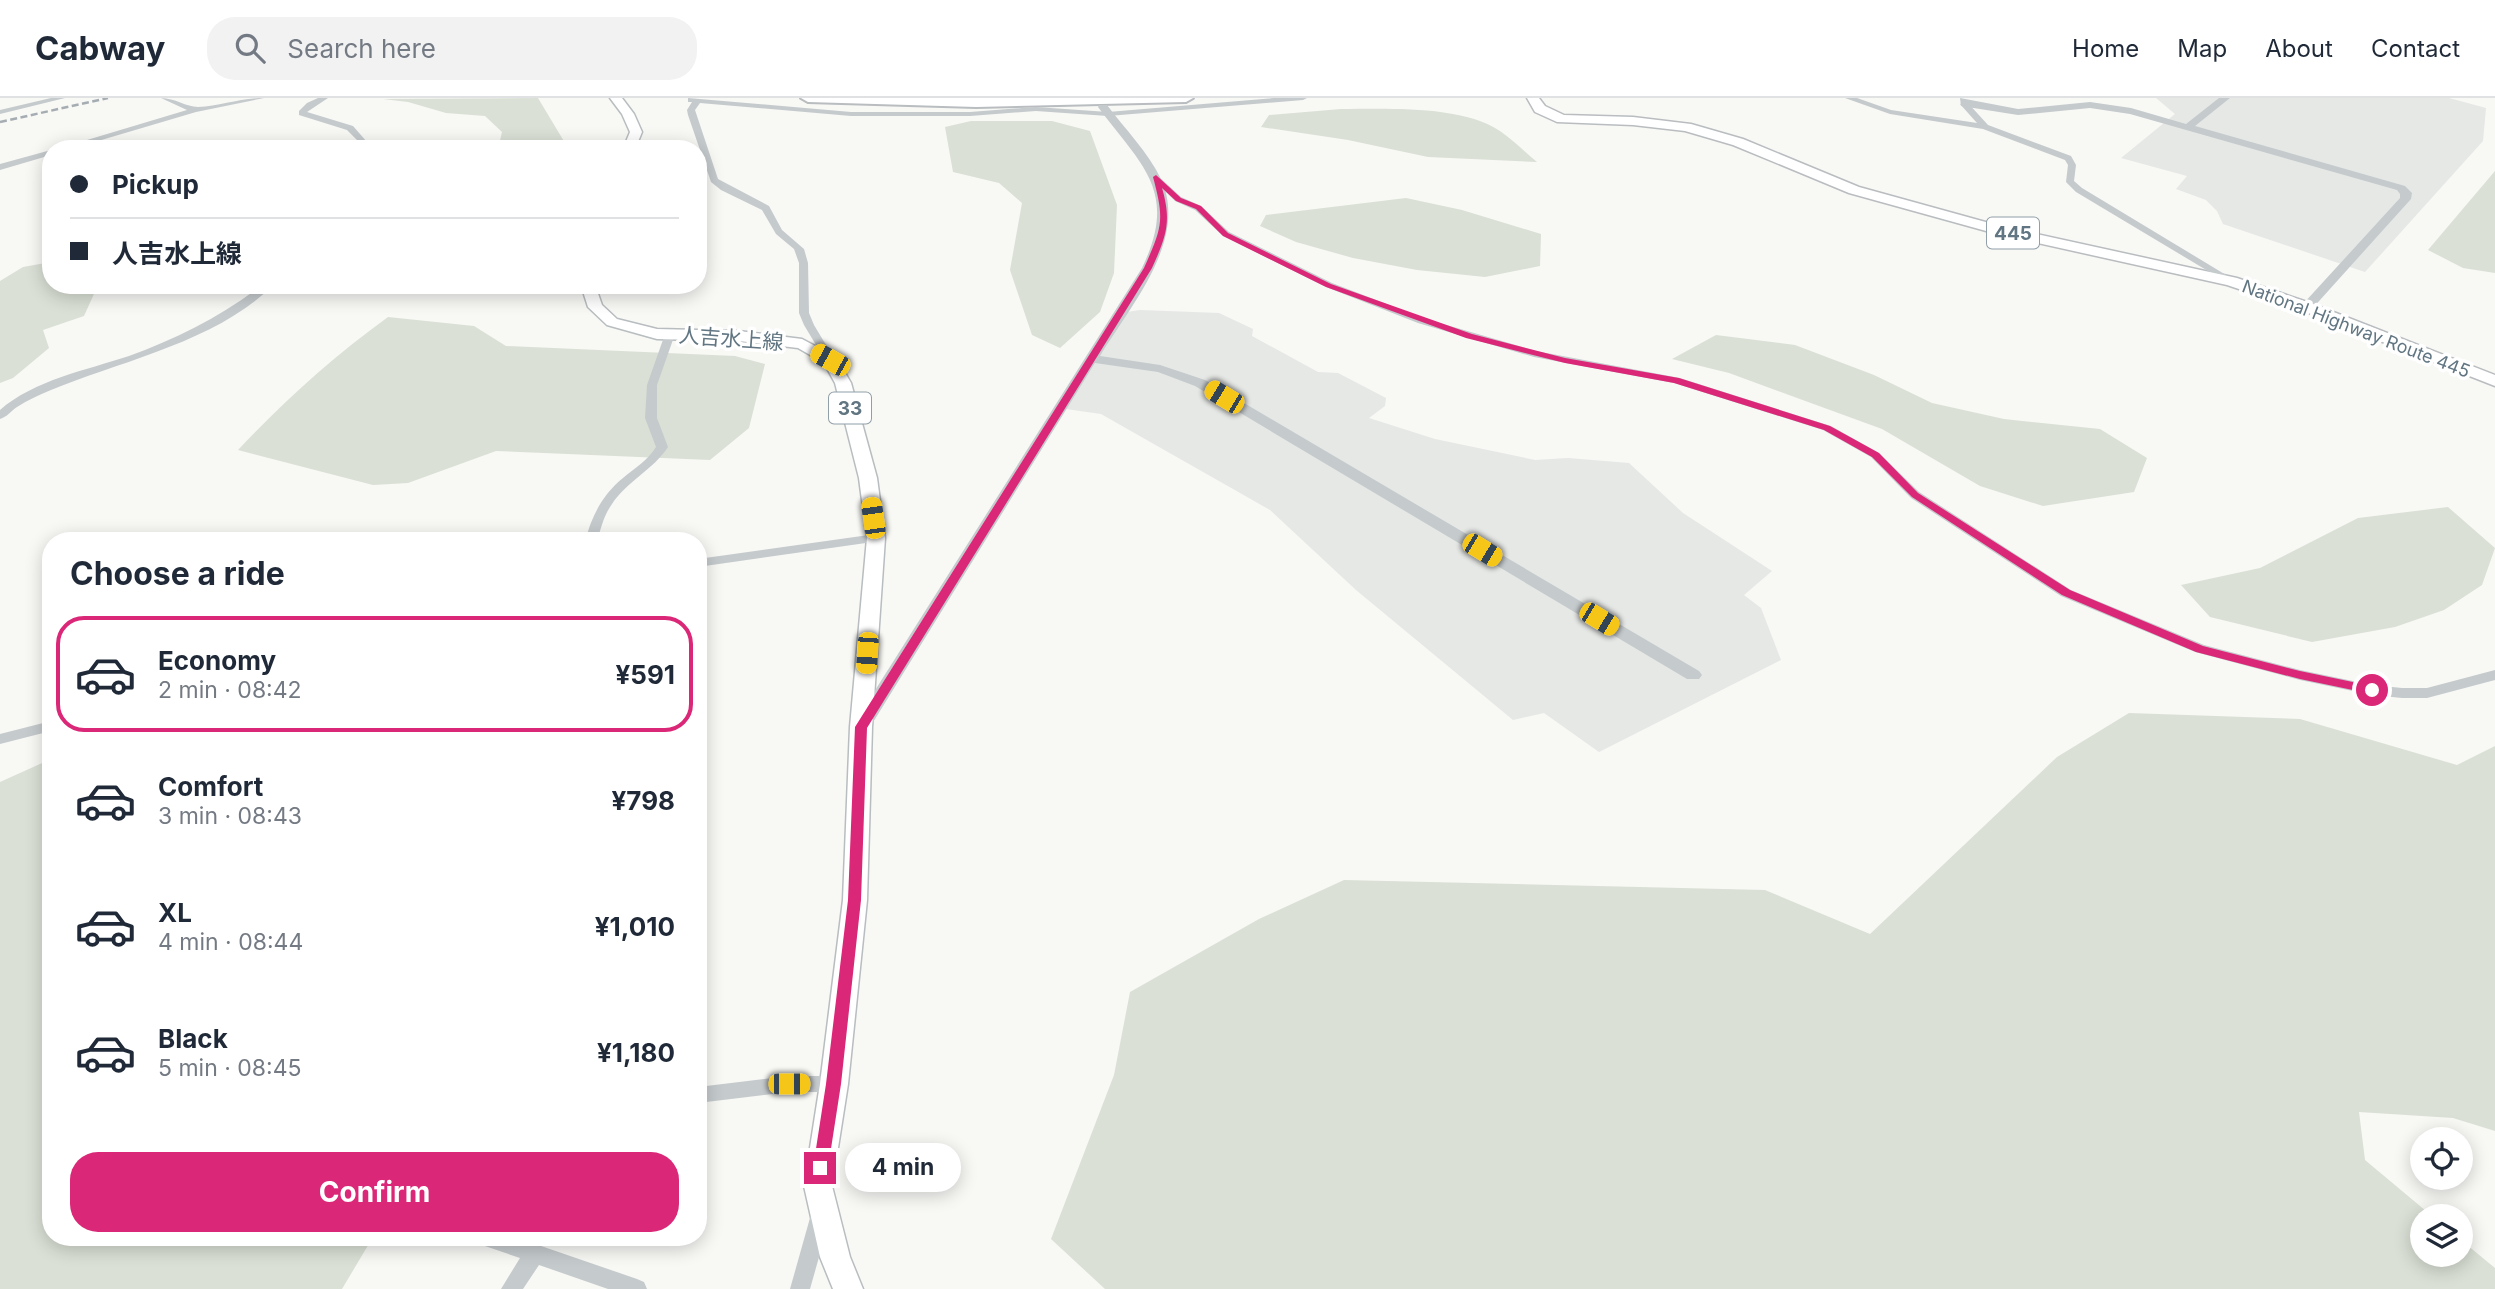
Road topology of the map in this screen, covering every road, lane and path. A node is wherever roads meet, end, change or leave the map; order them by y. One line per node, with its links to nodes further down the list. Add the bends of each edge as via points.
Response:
1 (61, 98): 16 (street)
2 (164, 98): 14 (street)
3 (260, 98): 14 (street)
4 (324, 98): 20 (street, via 302,113 350,128)
5 (615, 98): 21 (main road, via 636,132)
6 (808, 98): 7 (highway, via 989,103)
7 (1186, 98)
8 (1303, 98): 15 (street)
9 (1533, 98): 27 (highway, National Highway Route 445 / 445, via 1540,109 1562,119 1686,127 1738,142 1854,190 1997,229)
10 (1849, 98): 18 (street, via 1890,111)
11 (2225, 98): 17 (street)
12 (695, 100): 15 (street, via 852,114); 22 (street, via 691,110)
13 (1965, 101): 17 (street, via 2018,112 2090,105); 18 (street)
14 (195, 110): 19 (street)
15 (1106, 110): 26 (street)
16 (0, 112)
17 (2190, 125): 30 (street, via 2386,182 2406,193)
18 (1984, 127): 27 (street, via 2068,158 2070,182 2079,190)
19 (92, 140)
20 (361, 140)
21 (633, 140)
22 (702, 140)
23 (42, 155): 25 (street)
24 (707, 159): 33 (street, via 712,178 765,207 778,231 799,248 803,312)
25 (0, 167)
26 (1156, 177): 32 (street, via 1165,210 1162,236 1148,268); 40 (street, via 1226,234 1329,285 1422,321 1534,354 1676,380 1827,428 1875,455 1915,495 2066,593 2200,649 2300,675 2402,693 2427,694)
27 (2231, 281): 30 (highway, National Highway Route 445 / 445)
28 (257, 294): 35 (street, via 167,343 22,397)
29 (591, 294): 31 (main road, 人吉水上線, via 595,307 612,322)
30 (2307, 307): 34 (highway, National Highway Route 445 / 445)
31 (670, 334): 33 (main road, 人吉水上線, via 802,344); 36 (street, via 652,385 651,418 662,446 655,458 616,490 598,517)
32 (1091, 359): 39 (street, via 1154,366 1200,383); 41 (street)
33 (830, 360): 37 (main road, 33, via 843,383 865,466)
34 (2495, 381)
35 (0, 416)
36 (594, 532)
37 (876, 538): 38 (street); 41 (main road, 33)
38 (707, 562)
39 (1693, 675)
40 (2495, 675)
41 (861, 727): 44 (main road, 33, via 855,900)
42 (42, 728): 43 (street)
43 (0, 740)
44 (834, 1084): 45 (street, via 789,1084); 46 (main road, 33, via 818,1186)
45 (707, 1094)
46 (822, 1210): 51 (street); 52 (main road, 33)
47 (514, 1246): 48 (street)
48 (535, 1253): 49 (street); 50 (street)
49 (511, 1289)
50 (637, 1289)
51 (800, 1289)
52 (848, 1289)

